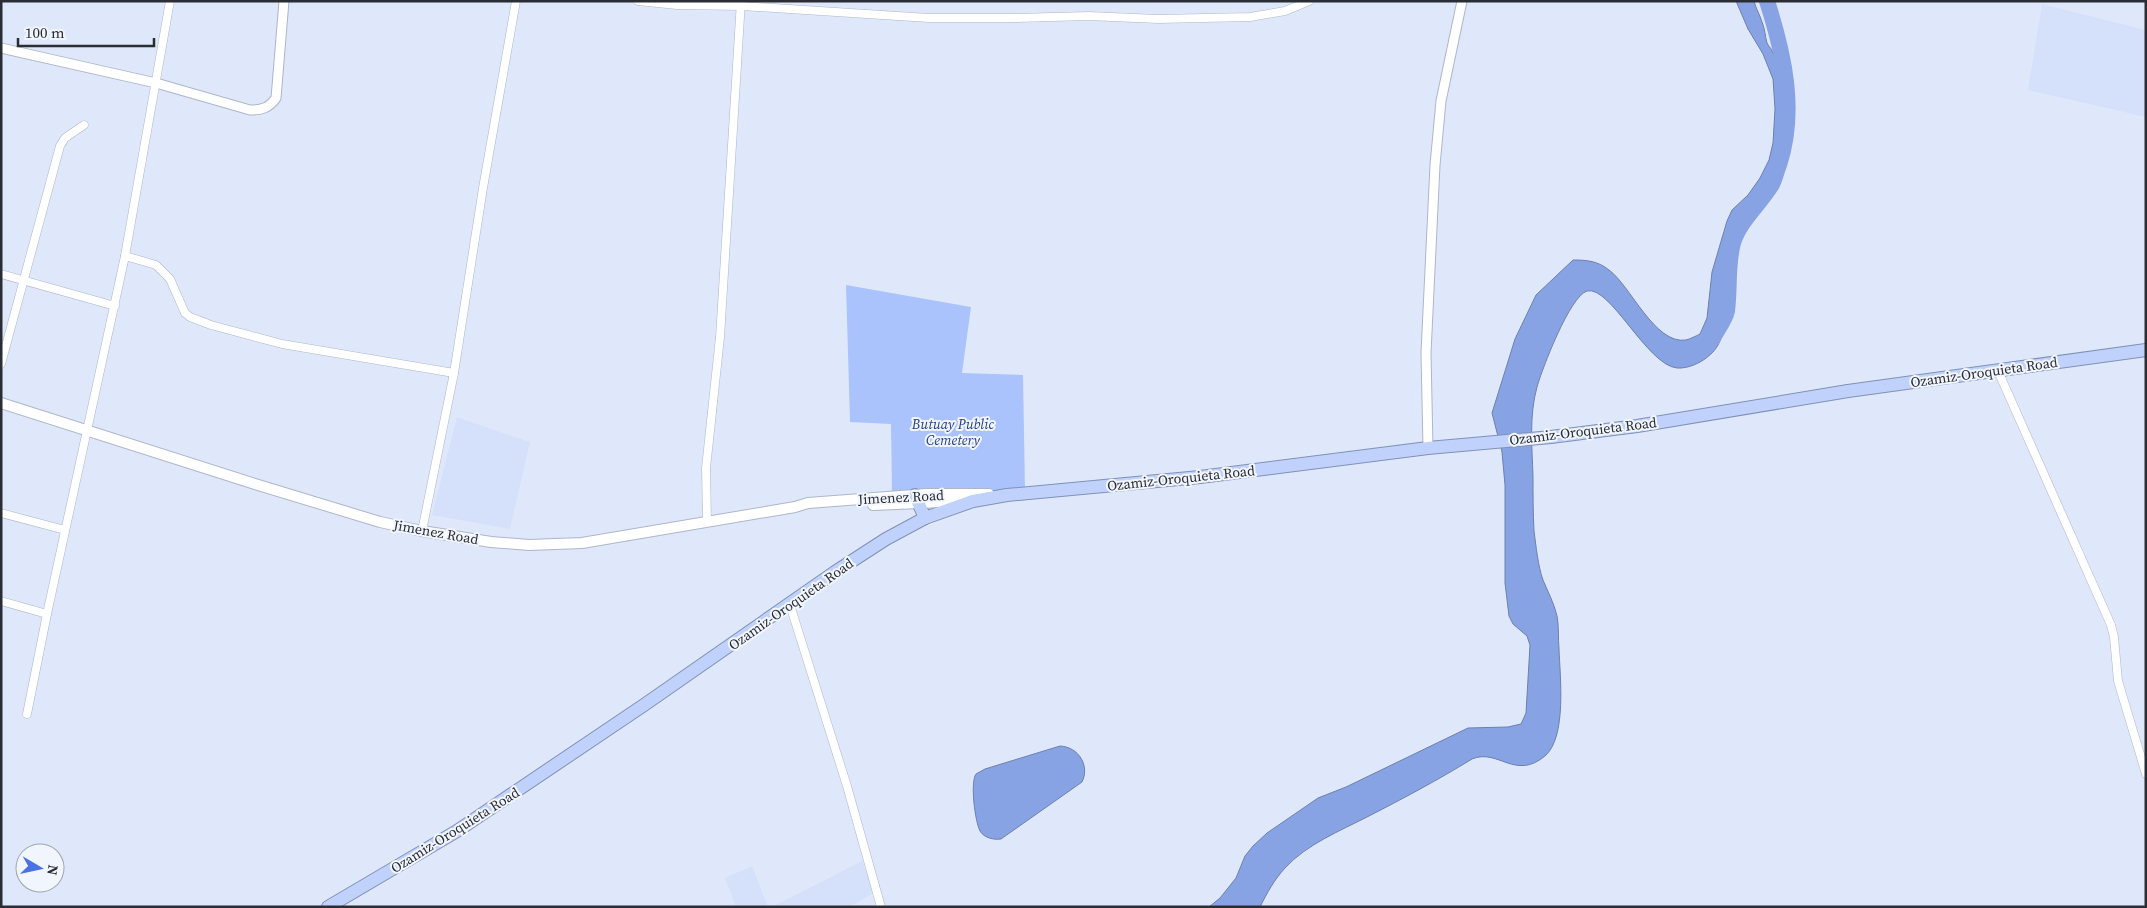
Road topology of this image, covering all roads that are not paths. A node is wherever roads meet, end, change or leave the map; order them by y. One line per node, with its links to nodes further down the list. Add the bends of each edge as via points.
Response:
1 (170, 1): 9 (street)
2 (284, 1): 9 (street, via 278,88 270,106 250,110)
3 (516, 1): 18 (street)
4 (638, 1): 7 (street, via 677,5)
5 (1308, 1): 7 (street, via 1285,10 1250,17 1193,19 1088,16 929,18)
6 (1462, 1): 21 (street, via 1441,101 1435,165 1426,353)
7 (742, 3): 27 (street, via 720,337 706,468)
8 (1, 48): 9 (street)
9 (156, 83): 11 (street)
10 (84, 125): 13 (street, via 65,138 60,146)
11 (125, 256): 14 (street); 18 (street, via 156,265 170,279 185,313 211,325 282,344)
12 (1, 274): 13 (street)
13 (24, 280): 14 (street); 16 (street)
14 (115, 306): 20 (street)
15 (2146, 350): 17 (highway, Ozamiz-Oroquieta Road)
16 (1, 364)
17 (1998, 371): 21 (highway, Ozamiz-Oroquieta Road, via 1848,391 1637,426); 34 (street, via 2111,625 2118,681)
18 (454, 373): 29 (street)
19 (1, 403): 20 (main road, Jimenez Road)
20 (88, 430): 28 (street); 29 (main road, Jimenez Road, via 380,522)
21 (1428, 448): 22 (highway, Ozamiz-Oroquieta Road, via 1200,477)
22 (1007, 495): 23 (main road, Jimenez Road); 24 (highway, Ozamiz-Oroquieta Road)
23 (916, 499): 24 (main road, Jimenez Road); 26 (highway); 27 (main road, Jimenez Road, via 795,508)
24 (973, 501): 26 (highway, Ozamiz-Oroquieta Road)
25 (1, 513): 28 (street)
26 (925, 518): 31 (highway, Ozamiz-Oroquieta Road, via 835,572)
27 (707, 522): 29 (main road, Jimenez Road, via 582,543 555,544 491,542)
28 (65, 530): 32 (street)
29 (422, 531)
30 (1, 601): 32 (street)
31 (790, 605): 35 (highway, Ozamiz-Oroquieta Road, via 457,831); 36 (street)
32 (47, 614): 33 (street)
33 (27, 714)
34 (2146, 774)
35 (328, 907)
36 (881, 907)

